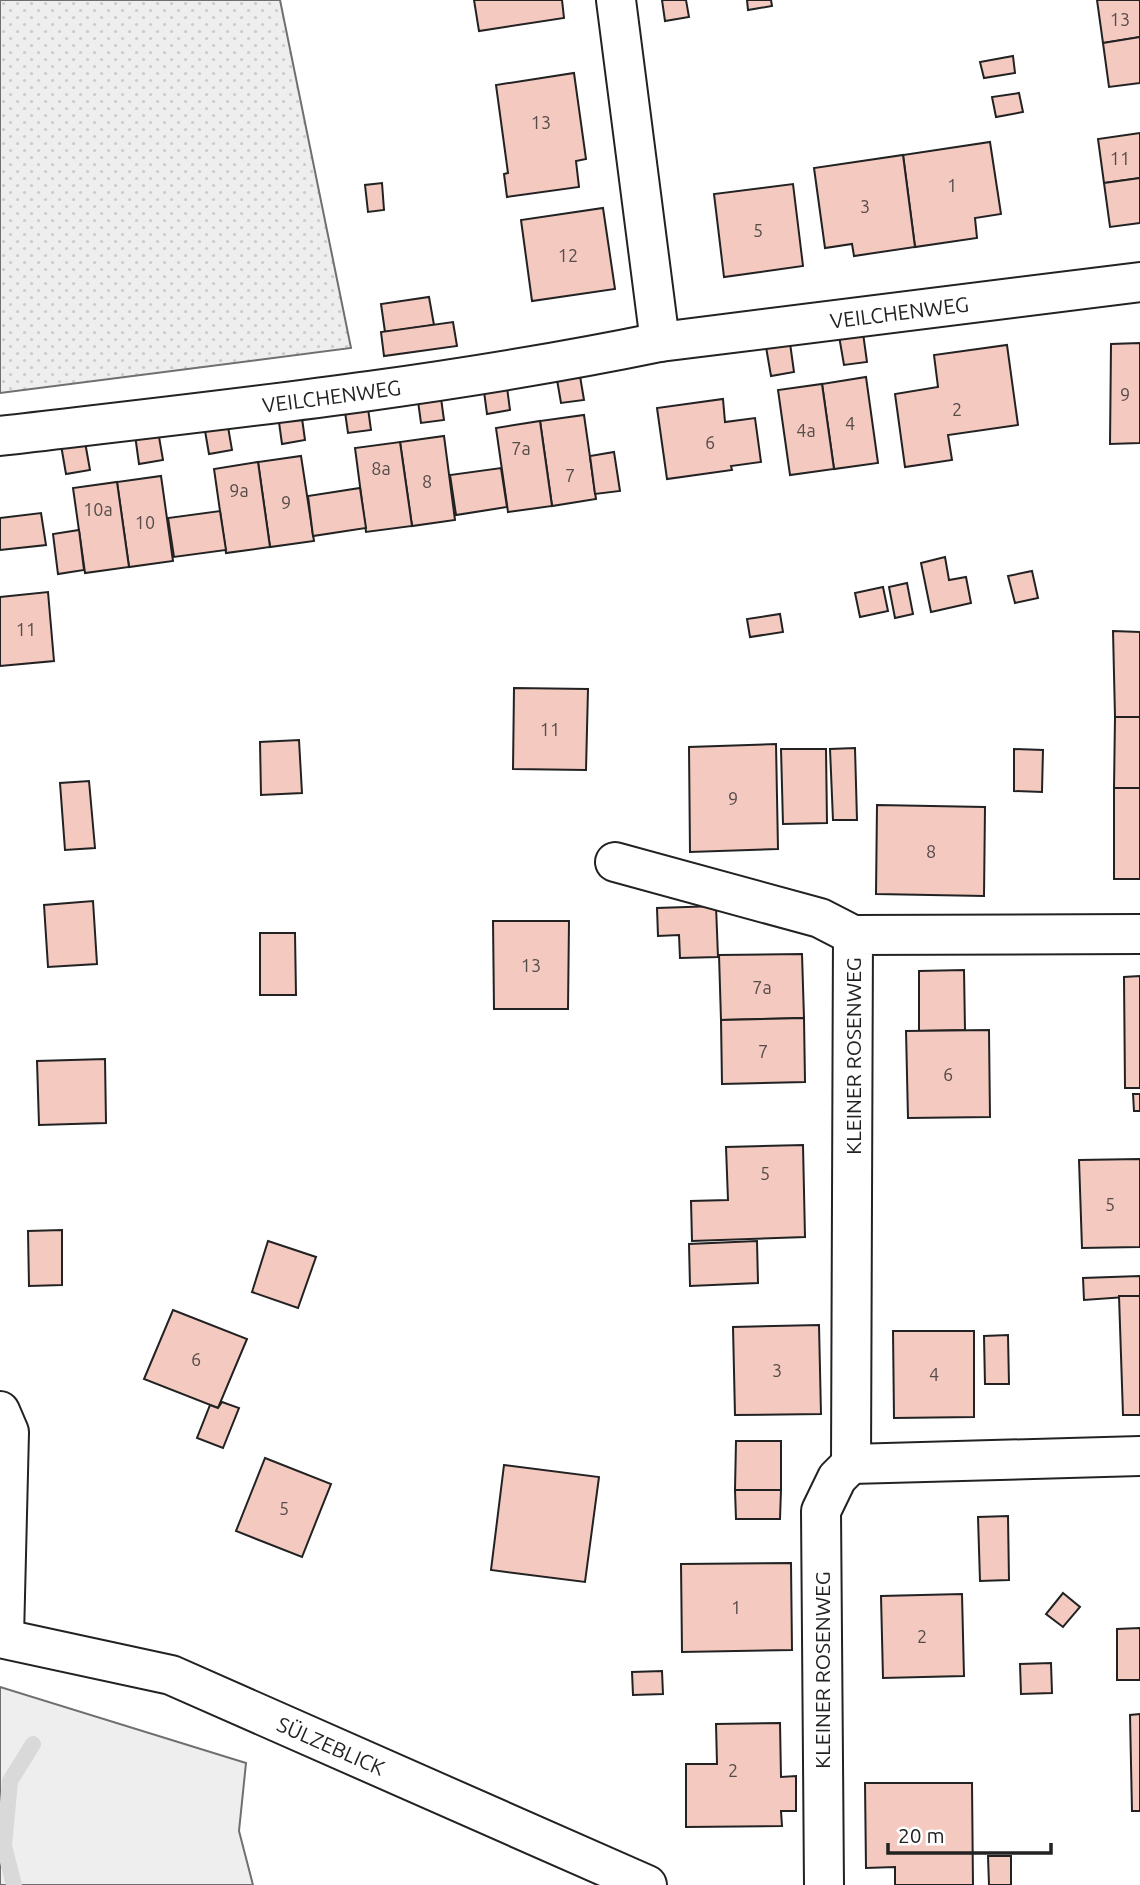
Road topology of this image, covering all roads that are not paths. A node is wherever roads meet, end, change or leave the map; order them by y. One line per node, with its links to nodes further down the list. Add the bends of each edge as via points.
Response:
1 (616, 0): 3 (street)
2 (1140, 282): 3 (street, VEILCHENWEG)
3 (660, 342): 4 (street, VEILCHENWEG, via 318,399)
4 (0, 436)
5 (615, 862): 6 (street, via 820,918)
6 (853, 934): 7 (street, KLEINER ROSENWEG); 10 (street, KLEINER ROSENWEG)
7 (1140, 934)
8 (0, 1411): 11 (street, SÜLZEBLICK, via 9,1432)
9 (1140, 1456): 10 (street)
10 (852, 1464): 13 (street, KLEINER ROSENWEG, via 836,1478 821,1511)
11 (2, 1637): 12 (street, SÜLZEBLICK, via 171,1675)
12 (647, 1885)
13 (824, 1885)

